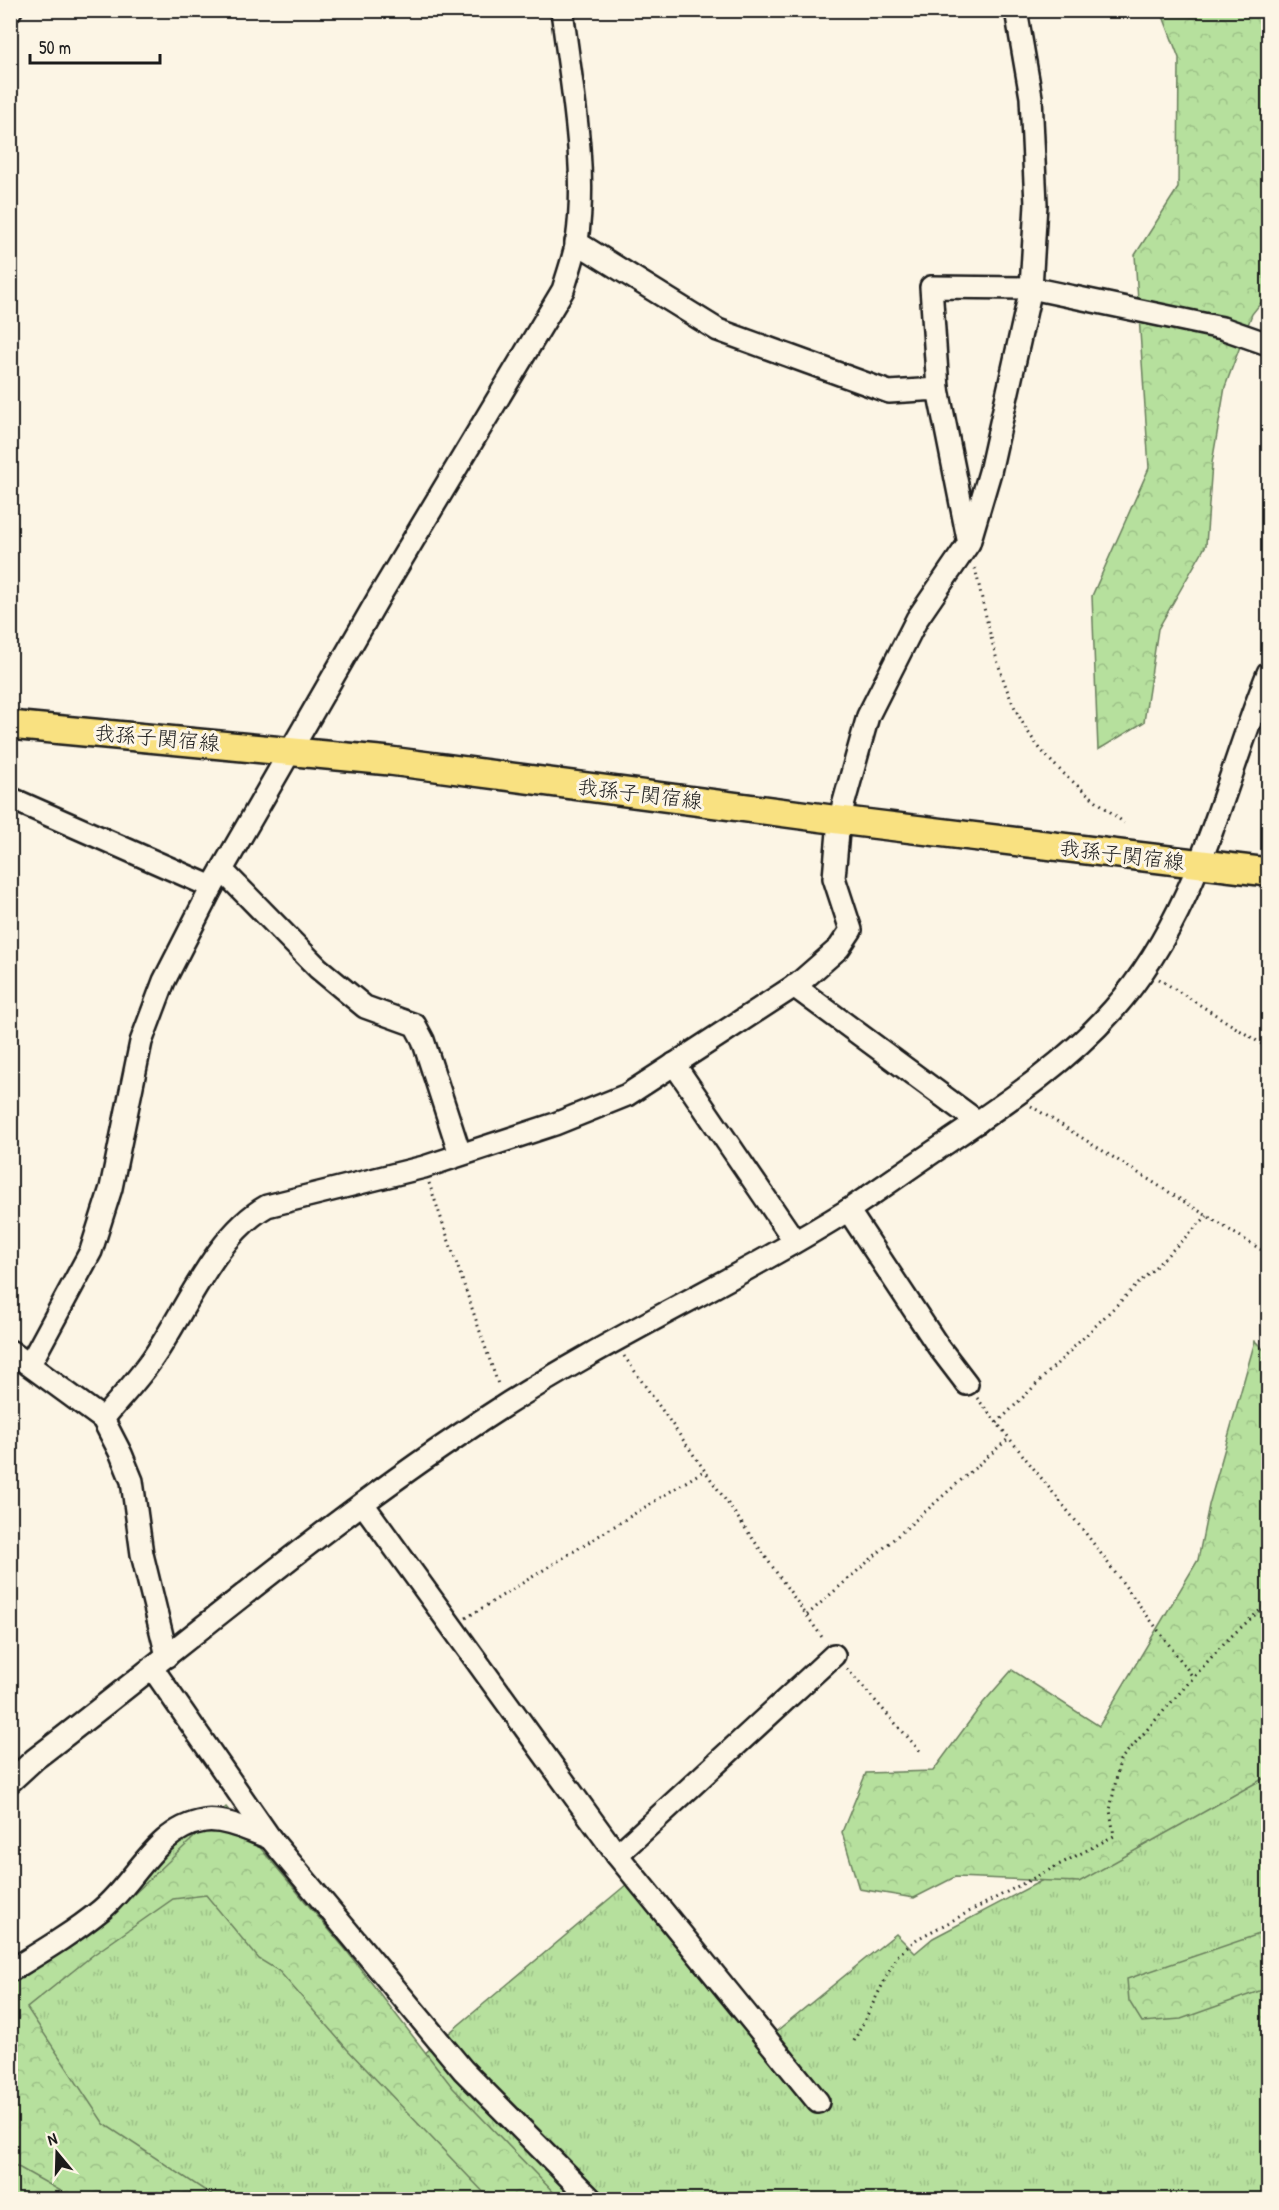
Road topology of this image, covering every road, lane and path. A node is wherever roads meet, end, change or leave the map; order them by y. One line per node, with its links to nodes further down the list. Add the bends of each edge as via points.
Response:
1 (562, 10): 3 (street, via 577,134 580,198)
2 (1016, 10): 4 (street, via 1031,97 1036,204)
3 (576, 242): 6 (street, via 718,330 889,392); 10 (street, via 563,290)
4 (1030, 288): 5 (street, via 1222,328); 6 (street, via 931,287); 7 (street, via 990,472)
5 (1269, 344)
6 (939, 389): 7 (street)
7 (969, 543): 12 (street, via 917,619 868,716); 13 (path, via 997,660 1021,721 1062,771)
8 (1269, 673): 14 (street)
9 (10, 725): 10 (main road, 我孫子関宿線)
10 (291, 750): 12 (main road, 我孫子関宿線); 16 (street)
11 (10, 798): 16 (street)
12 (839, 820): 14 (main road, 我孫子関宿線); 18 (street, via 834,878 851,930 839,948)
13 (1124, 823)
14 (1201, 864): 15 (main road, 我孫子関宿線); 17 (street)
15 (1269, 872)
16 (217, 879): 23 (street, via 365,1007 416,1025); 31 (street, via 164,981 141,1041 111,1188 91,1251)
17 (1144, 970): 19 (path); 21 (street, via 1113,1010 1069,1054)
18 (794, 986): 20 (street); 22 (street)
19 (1269, 1048)
20 (674, 1064): 23 (street, via 627,1095 555,1124); 27 (street)
21 (1016, 1097): 22 (street); 26 (path)
22 (978, 1122): 25 (street)
23 (460, 1154): 24 (street)
24 (424, 1167): 33 (path); 34 (street, via 267,1206 248,1216 231,1234 154,1357)
25 (848, 1209): 27 (street); 32 (street)
26 (1207, 1216): 28 (path); 35 (path)
27 (794, 1240): 29 (street)
28 (1269, 1254)
29 (615, 1342): 33 (street); 37 (path)
30 (10, 1351): 31 (street)
31 (30, 1364): 34 (street)
32 (967, 1384): 35 (path)
33 (505, 1405): 38 (street)
34 (103, 1419): 43 (street, via 132,1481)
35 (996, 1424): 36 (path)
36 (1008, 1439): 40 (path); 44 (path, via 1087,1535)
37 (705, 1470): 40 (path); 41 (path)
38 (363, 1504): 41 (street); 43 (street)
39 (1269, 1603): 44 (path)
40 (807, 1615): 42 (path)
41 (452, 1627): 48 (street)
42 (834, 1654): 45 (path); 48 (street)
43 (160, 1663): 46 (street); 47 (street)
44 (1193, 1677): 50 (path, via 1120,1760 1110,1810 1114,1836 917,1939 897,1956)
45 (920, 1751)
46 (10, 1782)
47 (270, 1838): 49 (street, via 220,1822 203,1821 180,1831 162,1843 104,1908); 52 (street, via 463,2070)
48 (617, 1855): 51 (street)
49 (10, 1971)
50 (854, 2041)
51 (819, 2102)
52 (592, 2199)

